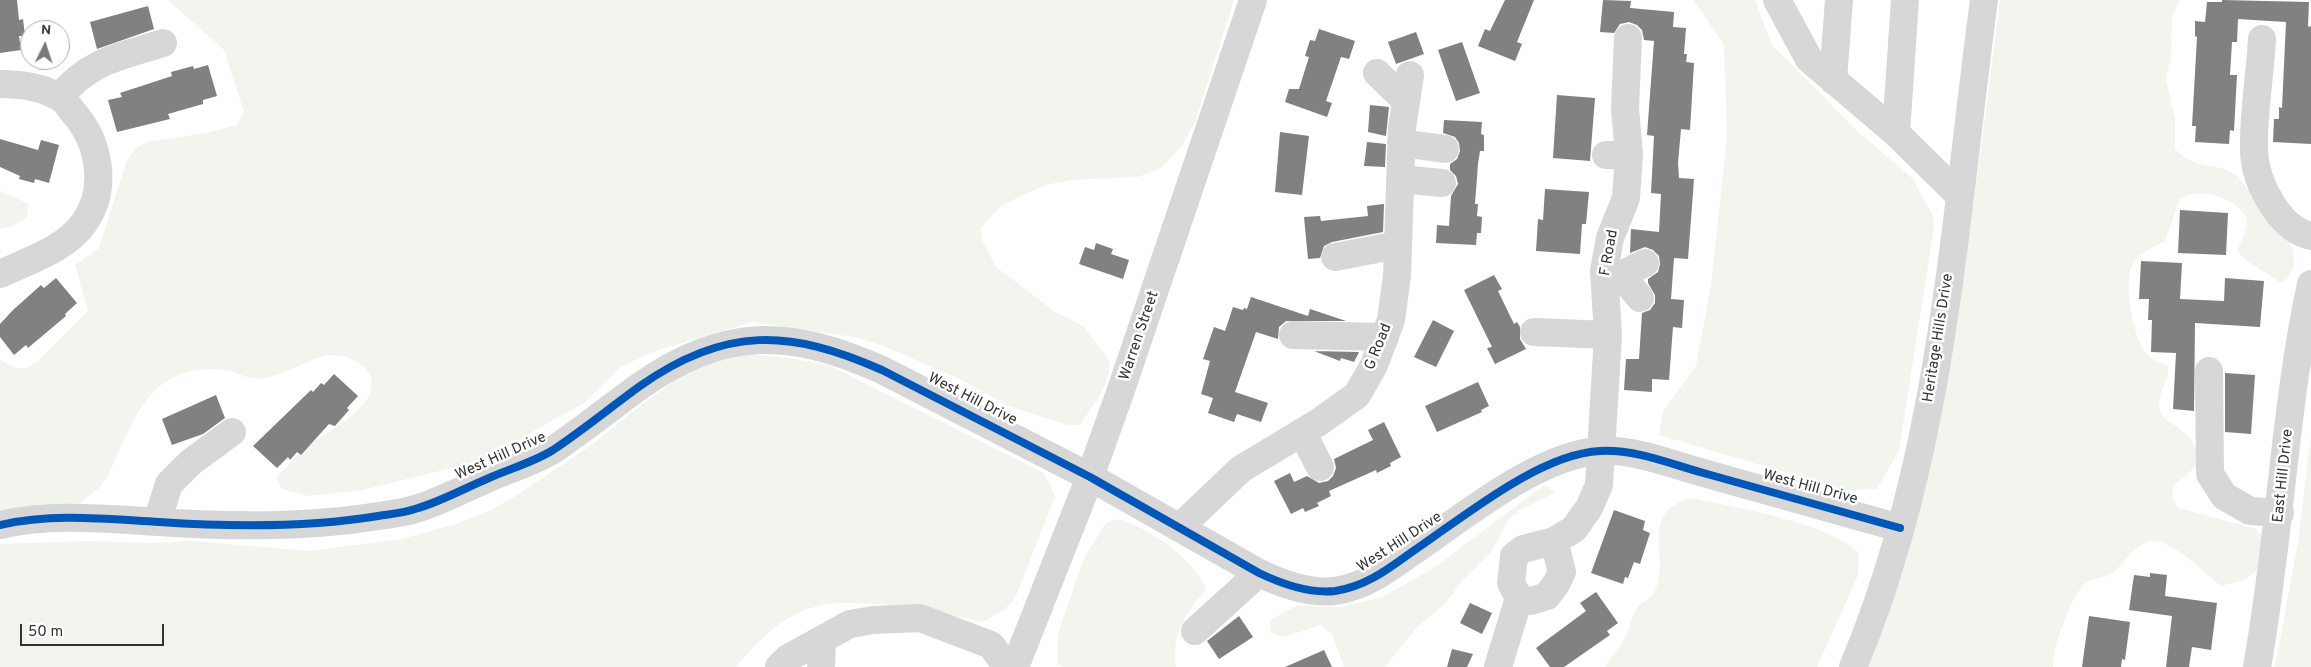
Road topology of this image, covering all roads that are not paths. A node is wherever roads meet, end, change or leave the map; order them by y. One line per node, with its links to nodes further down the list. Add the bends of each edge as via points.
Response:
1 (1253, 0): 35 (street, Warren Street)
2 (1777, 0): 10 (street, via 1809,59)
3 (1839, 0): 10 (street)
4 (1904, 0): 13 (street)
5 (1984, 0): 18 (street, Heritage Hills Drive)
6 (2262, 39): 19 (street, via 2254,153 2263,188 2278,214 2299,233)
7 (163, 43): 12 (street, via 102,63 74,80)
8 (1634, 52): 22 (street, F Road, via 1617,107 1618,155 1626,198 1610,238)
9 (1377, 72): 14 (street, G Road, via 1408,88)
10 (1833, 80): 13 (street)
11 (0, 84): 12 (street, via 18,84)
12 (60, 97): 23 (street, via 78,117 96,148 99,181 94,204 84,224 65,242)
13 (1896, 133): 18 (street)
14 (1401, 143): 15 (street); 16 (street, G Road)
15 (1445, 149)
16 (1400, 179): 17 (street); 20 (street, G Road)
17 (1442, 183)
18 (1960, 196): 40 (street, Heritage Hills Drive, via 1932,388)
19 (2311, 236)
20 (1398, 245): 21 (street); 29 (street, G Road, via 1391,320)
21 (1335, 257)
22 (1623, 270): 25 (street); 28 (street, F Road)
23 (0, 274)
24 (2311, 284): 36 (street, East Hill Drive, via 2294,388)
25 (1640, 298)
26 (1534, 332): 28 (street)
27 (1293, 335): 29 (street)
28 (1608, 335): 33 (street, F Road, via 1614,375)
29 (1384, 337): 32 (street, G Road, via 1374,365 1357,395)
30 (2209, 371): 36 (street, via 2210,474 2224,496 2250,511)
31 (232, 432): 37 (street, via 191,462 169,484)
32 (1302, 432): 34 (street); 39 (street, G Road, via 1279,459 1241,469)
33 (1601, 451): 40 (street, West Hill Drive, via 1646,457); 41 (street, F Road, via 1600,485 1589,508 1574,529); 42 (street, West Hill Drive, via 1575,454 1520,479 1385,571 1358,585 1334,591 1307,589 1282,584)
34 (1320, 467)
35 (1090, 477): 37 (street, West Hill Drive, via 848,355 782,339 746,340 710,349 674,364 551,451 415,509 347,521 289,525); 39 (street, West Hill Drive); 48 (street, Warren Street)
36 (2280, 513): 51 (street, East Hill Drive)
37 (157, 522): 38 (street, West Hill Drive, via 82,516)
38 (0, 525)
39 (1180, 527): 42 (street, West Hill Drive)
40 (1900, 528): 50 (street, Heritage Hills Drive, via 1870,625)
41 (1554, 541): 43 (street, via 1523,549 1514,556 1511,583); 43 (street, via 1562,572 1556,584 1547,596 1531,601)
42 (1259, 573): 44 (street)
43 (1519, 598): 49 (street)
44 (1195, 631)
45 (821, 654): 46 (street, via 788,658); 47 (street, via 850,624 920,618 991,645)
46 (779, 667)
47 (1007, 667)
48 (1015, 667)
49 (1498, 667)
50 (1853, 667)
51 (2258, 667)

